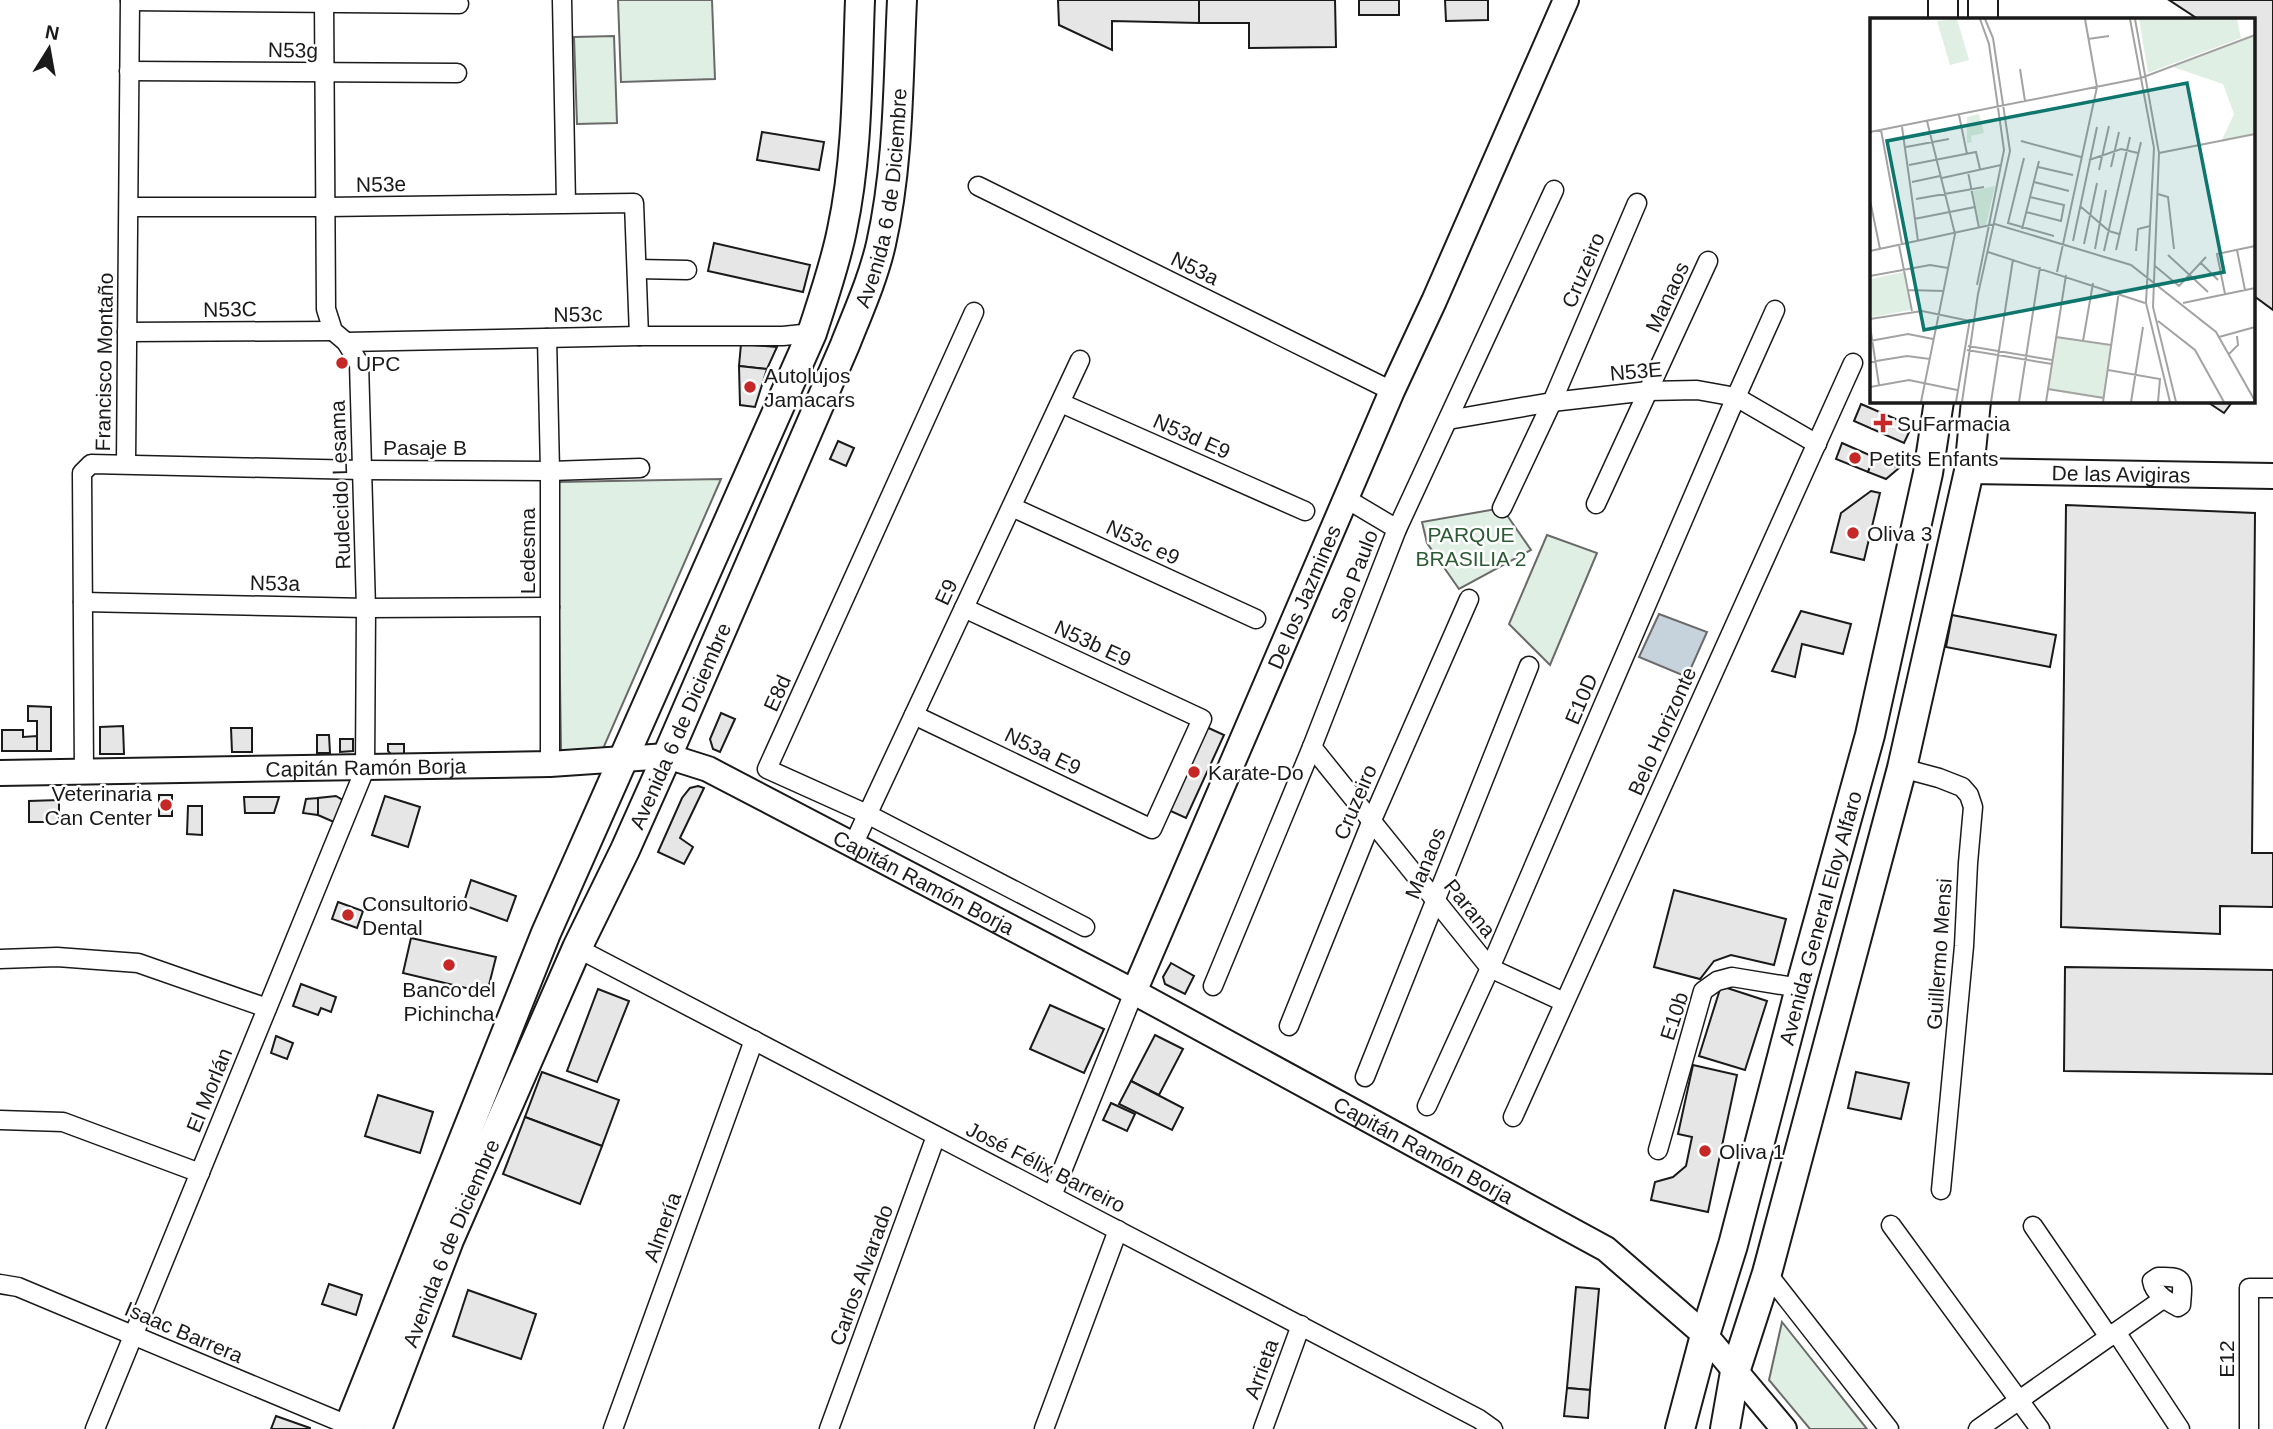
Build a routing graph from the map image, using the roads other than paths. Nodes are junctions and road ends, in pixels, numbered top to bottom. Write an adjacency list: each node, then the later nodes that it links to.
1 (562, 0): 17 (street)
2 (860, 0): 27 (main road, Avenida 6 de Diciembre)
3 (902, 0): 63 (main road, Avenida 6 de Diciembre)
4 (1566, 0): 33 (street, De los Jazmines)
5 (1943, 0): 10 (main road)
6 (1983, 0): 11 (main road)
7 (130, 1): 8 (street); 12 (street, Francisco Montaño)
8 (324, 1): 9 (street); 13 (street, Rudecido Lesama)
9 (458, 4)
10 (1943, 18)
11 (1983, 18)
12 (129, 71): 13 (street, N53g); 19 (street, Francisco Montaño)
13 (324, 73): 14 (street, N53g); 20 (street, Rudecido Lesama)
14 (457, 73)
15 (978, 186): 33 (street, N53a)
16 (1554, 190): 40 (street, Sao Paulo)
17 (566, 203): 20 (street, N53e); 22 (street, N53e)
18 (1637, 203): 36 (street, Cruzeiro)
19 (129, 207): 20 (street, N53e); 26 (street, Francisco Montaño)
20 (326, 207): 28 (street, Rudecido Lesama)
21 (1708, 261): 34 (street, Manaos)
22 (637, 269): 23 (street); 29 (street)
23 (687, 270)
24 (1775, 310): 35 (street, E10D)
25 (974, 312): 70 (street, E8d)
26 (127, 332): 28 (street, N53C); 42 (street, Francisco Montaño)
27 (812, 333): 29 (street, N53c); 64 (main road, Avenida 6 de Diciembre)
28 (340, 336): 30 (street, N53c); 44 (street, Rudecido Lesama)
29 (639, 336): 30 (street, N53c)
30 (547, 338): 45 (street, Ledesma)
31 (1080, 360): 39 (street, E9)
32 (1853, 363): 41 (street, Belo Horizonte)
33 (1392, 391): 48 (street, De los Jazmines)
34 (1648, 391): 35 (street, N53E); 36 (street, N53E); 49 (street, Manaos)
35 (1736, 397): 41 (street, N53E); 78 (street, E10D)
36 (1552, 402): 40 (street, N53E); 51 (street, Cruzeiro)
37 (1939, 402): 80 (main road, Avenida General Eloy Alfaro)
38 (1976, 402): 46 (main road, Avenida General Eloy Alfaro)
39 (1060, 403): 50 (street, E9); 52 (street, N53d E9)
40 (1448, 419): 53 (street, Sao Paulo)
41 (1816, 444): 82 (street, Belo Horizonte)
42 (126, 463): 44 (street, Pasaje B); 55 (street, Francisco Montaño)
43 (640, 468): 45 (street, Pasaje B)
44 (362, 470): 45 (street, Pasaje B); 57 (street, Rudecido Lesama)
45 (550, 471): 56 (street, Ledesma)
46 (1969, 471): 47 (street, De las Avigiras); 66 (main road, Avenida General Eloy Alfaro)
47 (2273, 476)
48 (1345, 498): 53 (street); 81 (street, De los Jazmines)
49 (1596, 505)
50 (1012, 507): 58 (street, E9); 59 (street, N53c e9)
51 (1502, 508)
52 (1305, 511)
53 (1397, 529): 62 (street, Sao Paulo)
54 (1469, 599): 71 (street, Cruzeiro)
55 (83, 602): 57 (street, N53a); 68 (street, Francisco Montaño)
56 (550, 607): 57 (street, N53a); 65 (street, Ledesma)
57 (366, 608): 67 (street, Rudecido Lesama)
58 (964, 608): 61 (street, E9); 72 (street, N53b E9)
59 (1256, 619)
60 (1529, 666): 74 (street, Manaos)
61 (914, 715): 70 (street, E9); 72 (street, N53a E9)
62 (1311, 747): 71 (street, Parana); 79 (street, Sao Paulo)
63 (667, 756): 64 (street, Capitán Ramón Borja); 73 (street, Capitán Ramón Borja); 76 (main road, Avenida 6 de Diciembre)
64 (623, 760): 65 (street, Capitán Ramón Borja); 109 (main road, Avenida 6 de Diciembre)
65 (550, 764): 67 (street, Capitán Ramón Borja)
66 (1902, 768): 93 (street, Guillermo Mensi); 98 (main road, Avenida General Eloy Alfaro)
67 (365, 769): 68 (street, Capitán Ramón Borja); 83 (street, El Morlán)
68 (84, 772): 69 (street, Capitán Ramón Borja)
69 (0, 773)
70 (867, 814): 73 (street, E9); 75 (street, E8d)
71 (1372, 820): 74 (street, Parana); 84 (street, Cruzeiro)
72 (1152, 829)
73 (854, 844): 81 (street, Capitán Ramón Borja)
74 (1434, 902): 78 (street, Parana); 86 (street, Manaos)
75 (1085, 927)
76 (577, 948): 85 (street, José Félix Barreiro); 109 (main road, Avenida 6 de Diciembre)
77 (0, 960): 83 (street)
78 (1490, 968): 82 (street, Parana); 87 (street, E10D)
79 (1213, 986)
80 (1800, 988): 91 (street, E10b); 104 (main road, Avenida General Eloy Alfaro)
81 (1134, 992): 94 (street, De los Jazmines); 104 (street, Capitán Ramón Borja)
82 (1564, 1002): 88 (street, Belo Horizonte)
83 (267, 1008): 92 (street, El Morlán)
84 (1289, 1026)
85 (754, 1040): 90 (street, José Félix Barreiro); 111 (street, Almería)
86 (1365, 1077)
87 (1427, 1106)
88 (1513, 1117)
89 (0, 1120): 92 (street)
90 (936, 1136): 94 (street, José Félix Barreiro); 112 (street, Carlos Alvarado)
91 (1657, 1150)
92 (200, 1173): 105 (street, El Morlán)
93 (1941, 1190)
94 (1052, 1196): 97 (street, José Félix Barreiro)
95 (1891, 1224): 107 (street)
96 (2033, 1226): 103 (street)
97 (1118, 1230): 102 (street, José Félix Barreiro); 113 (street)
98 (1767, 1273): 106 (main road, Avenida General Eloy Alfaro); 118 (street)
99 (0, 1284): 105 (street, Isaac Barrera)
100 (2273, 1288): 122 (street, E12)
101 (2164, 1299): 103 (street)
102 (1301, 1325): 108 (street, José Félix Barreiro); 114 (street, Arrieta)
103 (2113, 1334): 107 (street); 121 (street)
104 (1705, 1335): 106 (street, Capitán Ramón Borja); 115 (main road, Avenida General Eloy Alfaro)
105 (134, 1336): 109 (street, Isaac Barrera); 110 (street, El Morlán)
106 (1735, 1372): 116 (main road, Avenida General Eloy Alfaro); 117 (street, Capitán Ramón Borja)
107 (2020, 1400): 119 (street); 120 (street)
108 (1483, 1426)
109 (358, 1428)
110 (94, 1429)
111 (613, 1429)
112 (829, 1429)
113 (1044, 1429)
114 (1263, 1429)
115 (1680, 1429)
116 (1725, 1429)
117 (1784, 1429)
118 (1889, 1429)
119 (1978, 1429)
120 (2040, 1429)
121 (2180, 1429)
122 (2249, 1429)

